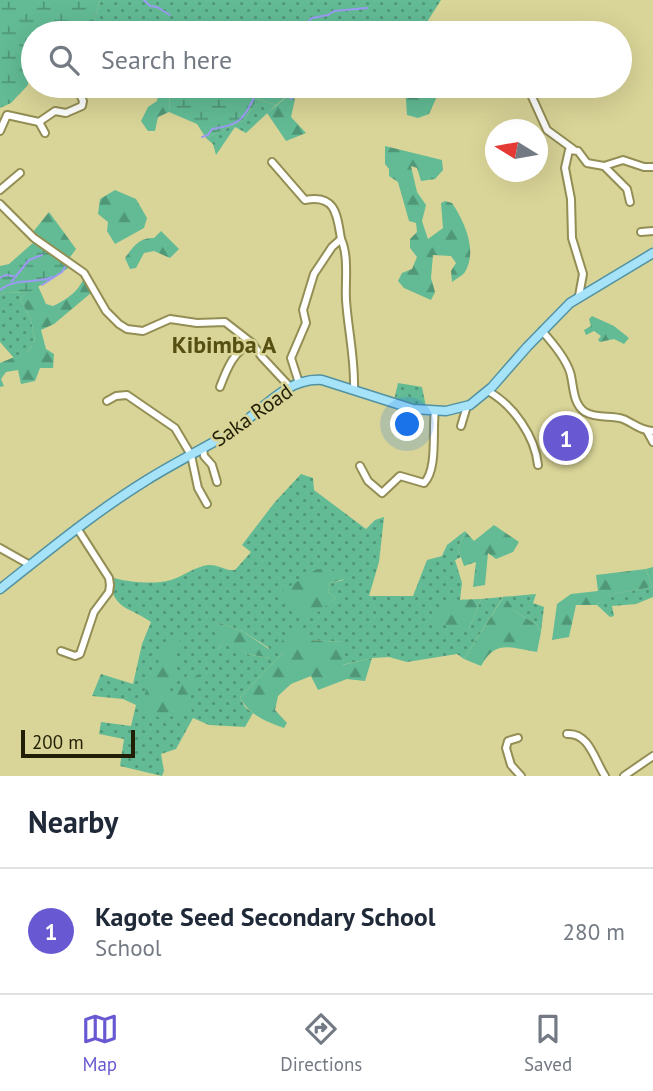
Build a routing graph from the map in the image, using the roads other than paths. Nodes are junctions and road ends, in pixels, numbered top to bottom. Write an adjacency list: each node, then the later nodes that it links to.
1 (82, 98): 3 (street)
2 (533, 98): 6 (street)
3 (39, 122): 4 (street); 5 (street)
4 (0, 131)
5 (46, 133)
6 (573, 149): 8 (street); 18 (street)
7 (272, 162): 16 (street)
8 (604, 166): 9 (street); 12 (street)
9 (653, 167)
10 (20, 173): 11 (street)
11 (0, 190)
12 (630, 202)
13 (0, 204): 20 (street)
14 (653, 231): 15 (street)
15 (640, 232)
16 (341, 239): 21 (street); 23 (street)
17 (653, 253): 18 (main road, Saka Road)
18 (579, 296): 19 (main road, Saka Road)
19 (542, 331): 24 (main road, Saka Road); 29 (street)
20 (253, 344): 21 (street); 22 (street)
21 (294, 385): 23 (main road, Saka Road); 31 (main road, Saka Road)
22 (220, 387)
23 (354, 389): 27 (main road, Saka Road)
24 (488, 391): 26 (main road, Saka Road); 34 (street)
25 (107, 401): 32 (street)
26 (467, 406): 27 (main road, Saka Road); 28 (street)
27 (435, 410): 33 (street)
28 (461, 426)
29 (650, 431): 30 (street)
30 (653, 442)
31 (203, 448): 32 (main road, Saka Road); 35 (street)
32 (191, 455): 36 (street); 37 (main road, Saka Road)
33 (360, 466)
34 (538, 466)
35 (217, 482)
36 (207, 504)
37 (77, 528): 39 (main road, Saka Road); 41 (street)
38 (0, 548): 39 (street)
39 (30, 565): 40 (main road, Saka Road)
40 (0, 589)
41 (61, 651)
42 (567, 734): 46 (street)
43 (518, 738): 45 (street)
44 (653, 756): 47 (street)
45 (521, 776)
46 (606, 776)
47 (624, 776)

